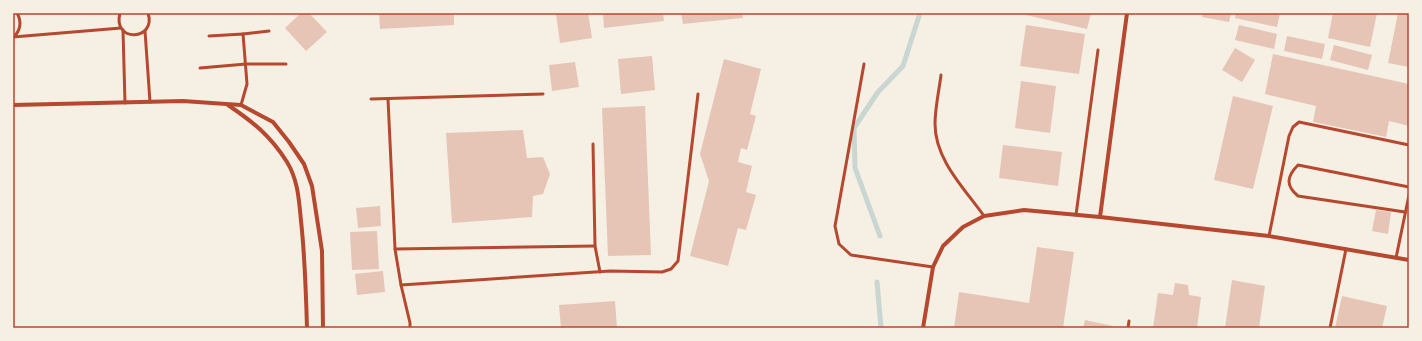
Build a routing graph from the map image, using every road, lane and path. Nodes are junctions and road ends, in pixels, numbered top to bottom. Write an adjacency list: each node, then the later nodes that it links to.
1 (16, 13): 10 (lane)
2 (120, 13): 5 (lane)
3 (148, 13): 6 (lane)
4 (1127, 13): 33 (street)
5 (122, 29): 6 (lane); 10 (lane); 22 (lane)
6 (145, 31): 21 (lane)
7 (269, 31): 8 (lane)
8 (243, 34): 9 (lane); 12 (lane)
9 (209, 36)
10 (13, 38)
11 (1098, 50): 31 (lane)
12 (246, 64): 13 (lane); 15 (lane); 25 (lane)
13 (286, 64)
14 (864, 64): 40 (lane)
15 (200, 68)
16 (941, 75): 32 (lane)
17 (543, 94): 20 (lane)
18 (698, 94): 41 (lane)
19 (371, 100): 20 (lane)
20 (388, 100): 36 (lane)
21 (150, 102): 22 (street); 23 (street)
22 (125, 103): 24 (street)
23 (226, 104): 25 (street); 44 (street)
24 (13, 105)
25 (241, 105): 45 (street)
26 (593, 144): 35 (lane)
27 (1409, 145): 34 (lane)
28 (1409, 187): 30 (lane)
29 (1409, 195): 30 (lane)
30 (1405, 212): 38 (lane)
31 (1076, 215): 32 (street); 33 (street)
32 (984, 216): 40 (street)
33 (1100, 217): 34 (street)
34 (1269, 236): 37 (street)
35 (595, 246): 36 (lane); 41 (lane)
36 (395, 249): 42 (lane)
37 (1346, 249): 38 (street); 49 (lane)
38 (1396, 258): 39 (street)
39 (1409, 260)
40 (933, 267): 47 (street)
41 (600, 272): 42 (lane)
42 (401, 285): 46 (lane)
43 (1129, 320): 48 (lane)
44 (307, 328)
45 (323, 328)
46 (410, 328)
47 (924, 328)
48 (1128, 328)
49 (1330, 328)

